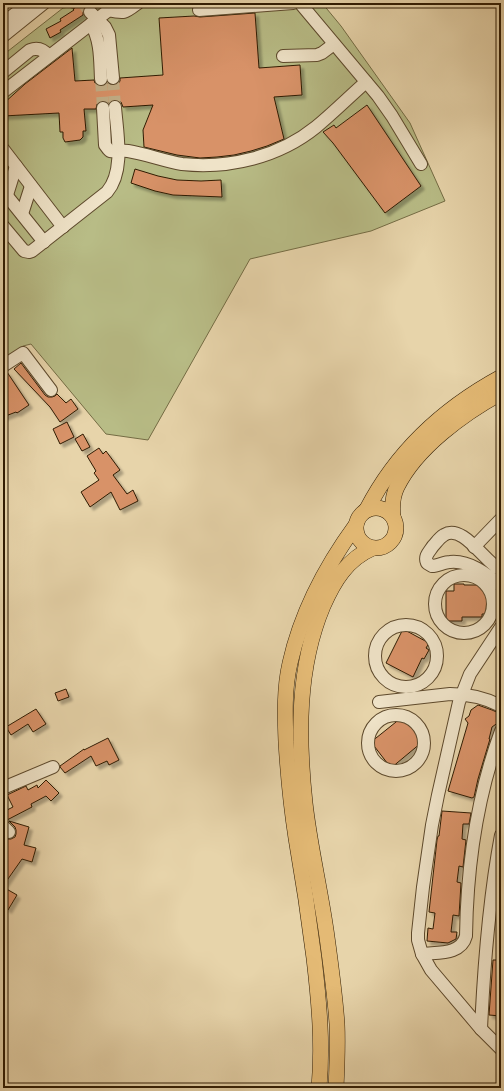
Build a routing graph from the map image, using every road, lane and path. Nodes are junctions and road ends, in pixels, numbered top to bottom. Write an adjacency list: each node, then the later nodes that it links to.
1 (29, 3): 9 (street)
2 (44, 3): 10 (street)
3 (138, 3): 6 (street)
4 (293, 3): 7 (street)
5 (300, 3): 11 (street)
6 (113, 7): 8 (street)
7 (199, 10)
8 (93, 18): 12 (street); 16 (street)
9 (3, 23)
10 (3, 35)
11 (334, 44): 13 (street); 17 (street)
12 (49, 56): 14 (street); 15 (street)
13 (283, 56)
14 (6, 70): 15 (street)
15 (19, 79): 18 (street)
16 (107, 79)
17 (366, 82): 22 (street); 23 (street)
18 (3, 92)
19 (115, 107): 22 (street)
20 (103, 108): 22 (street)
21 (3, 149): 24 (street)
22 (119, 151): 29 (street)
23 (421, 164)
24 (16, 166): 25 (street); 26 (street)
25 (31, 186): 27 (street); 29 (street)
26 (5, 193): 27 (street)
27 (22, 214): 30 (street)
28 (3, 226): 30 (street)
29 (63, 227): 30 (street)
30 (44, 242)
31 (3, 366): 33 (street)
32 (501, 377): 35 (main road)
33 (51, 390)
34 (501, 393): 36 (main road)
35 (367, 509): 36 (main road); 38 (main road)
36 (393, 517): 40 (main road)
37 (501, 519): 39 (street)
38 (356, 525): 40 (main road); 58 (main road)
39 (474, 547): 41 (street); 42 (street)
40 (373, 548): 59 (main road)
41 (501, 570)
42 (501, 586)
43 (443, 624): 43 (street); 45 (street)
44 (501, 627): 47 (street)
45 (431, 638): 46 (street); 46 (street)
46 (393, 683): 48 (street)
47 (461, 694): 48 (street); 49 (street); 55 (street)
48 (382, 702): 50 (street)
49 (501, 706)
50 (385, 717): 50 (street)
51 (501, 731): 55 (street)
52 (53, 768): 53 (street)
53 (3, 788)
54 (501, 834): 56 (street)
55 (422, 954): 56 (street)
56 (480, 1029): 57 (street)
57 (501, 1049)
58 (319, 1088)
59 (336, 1088)

